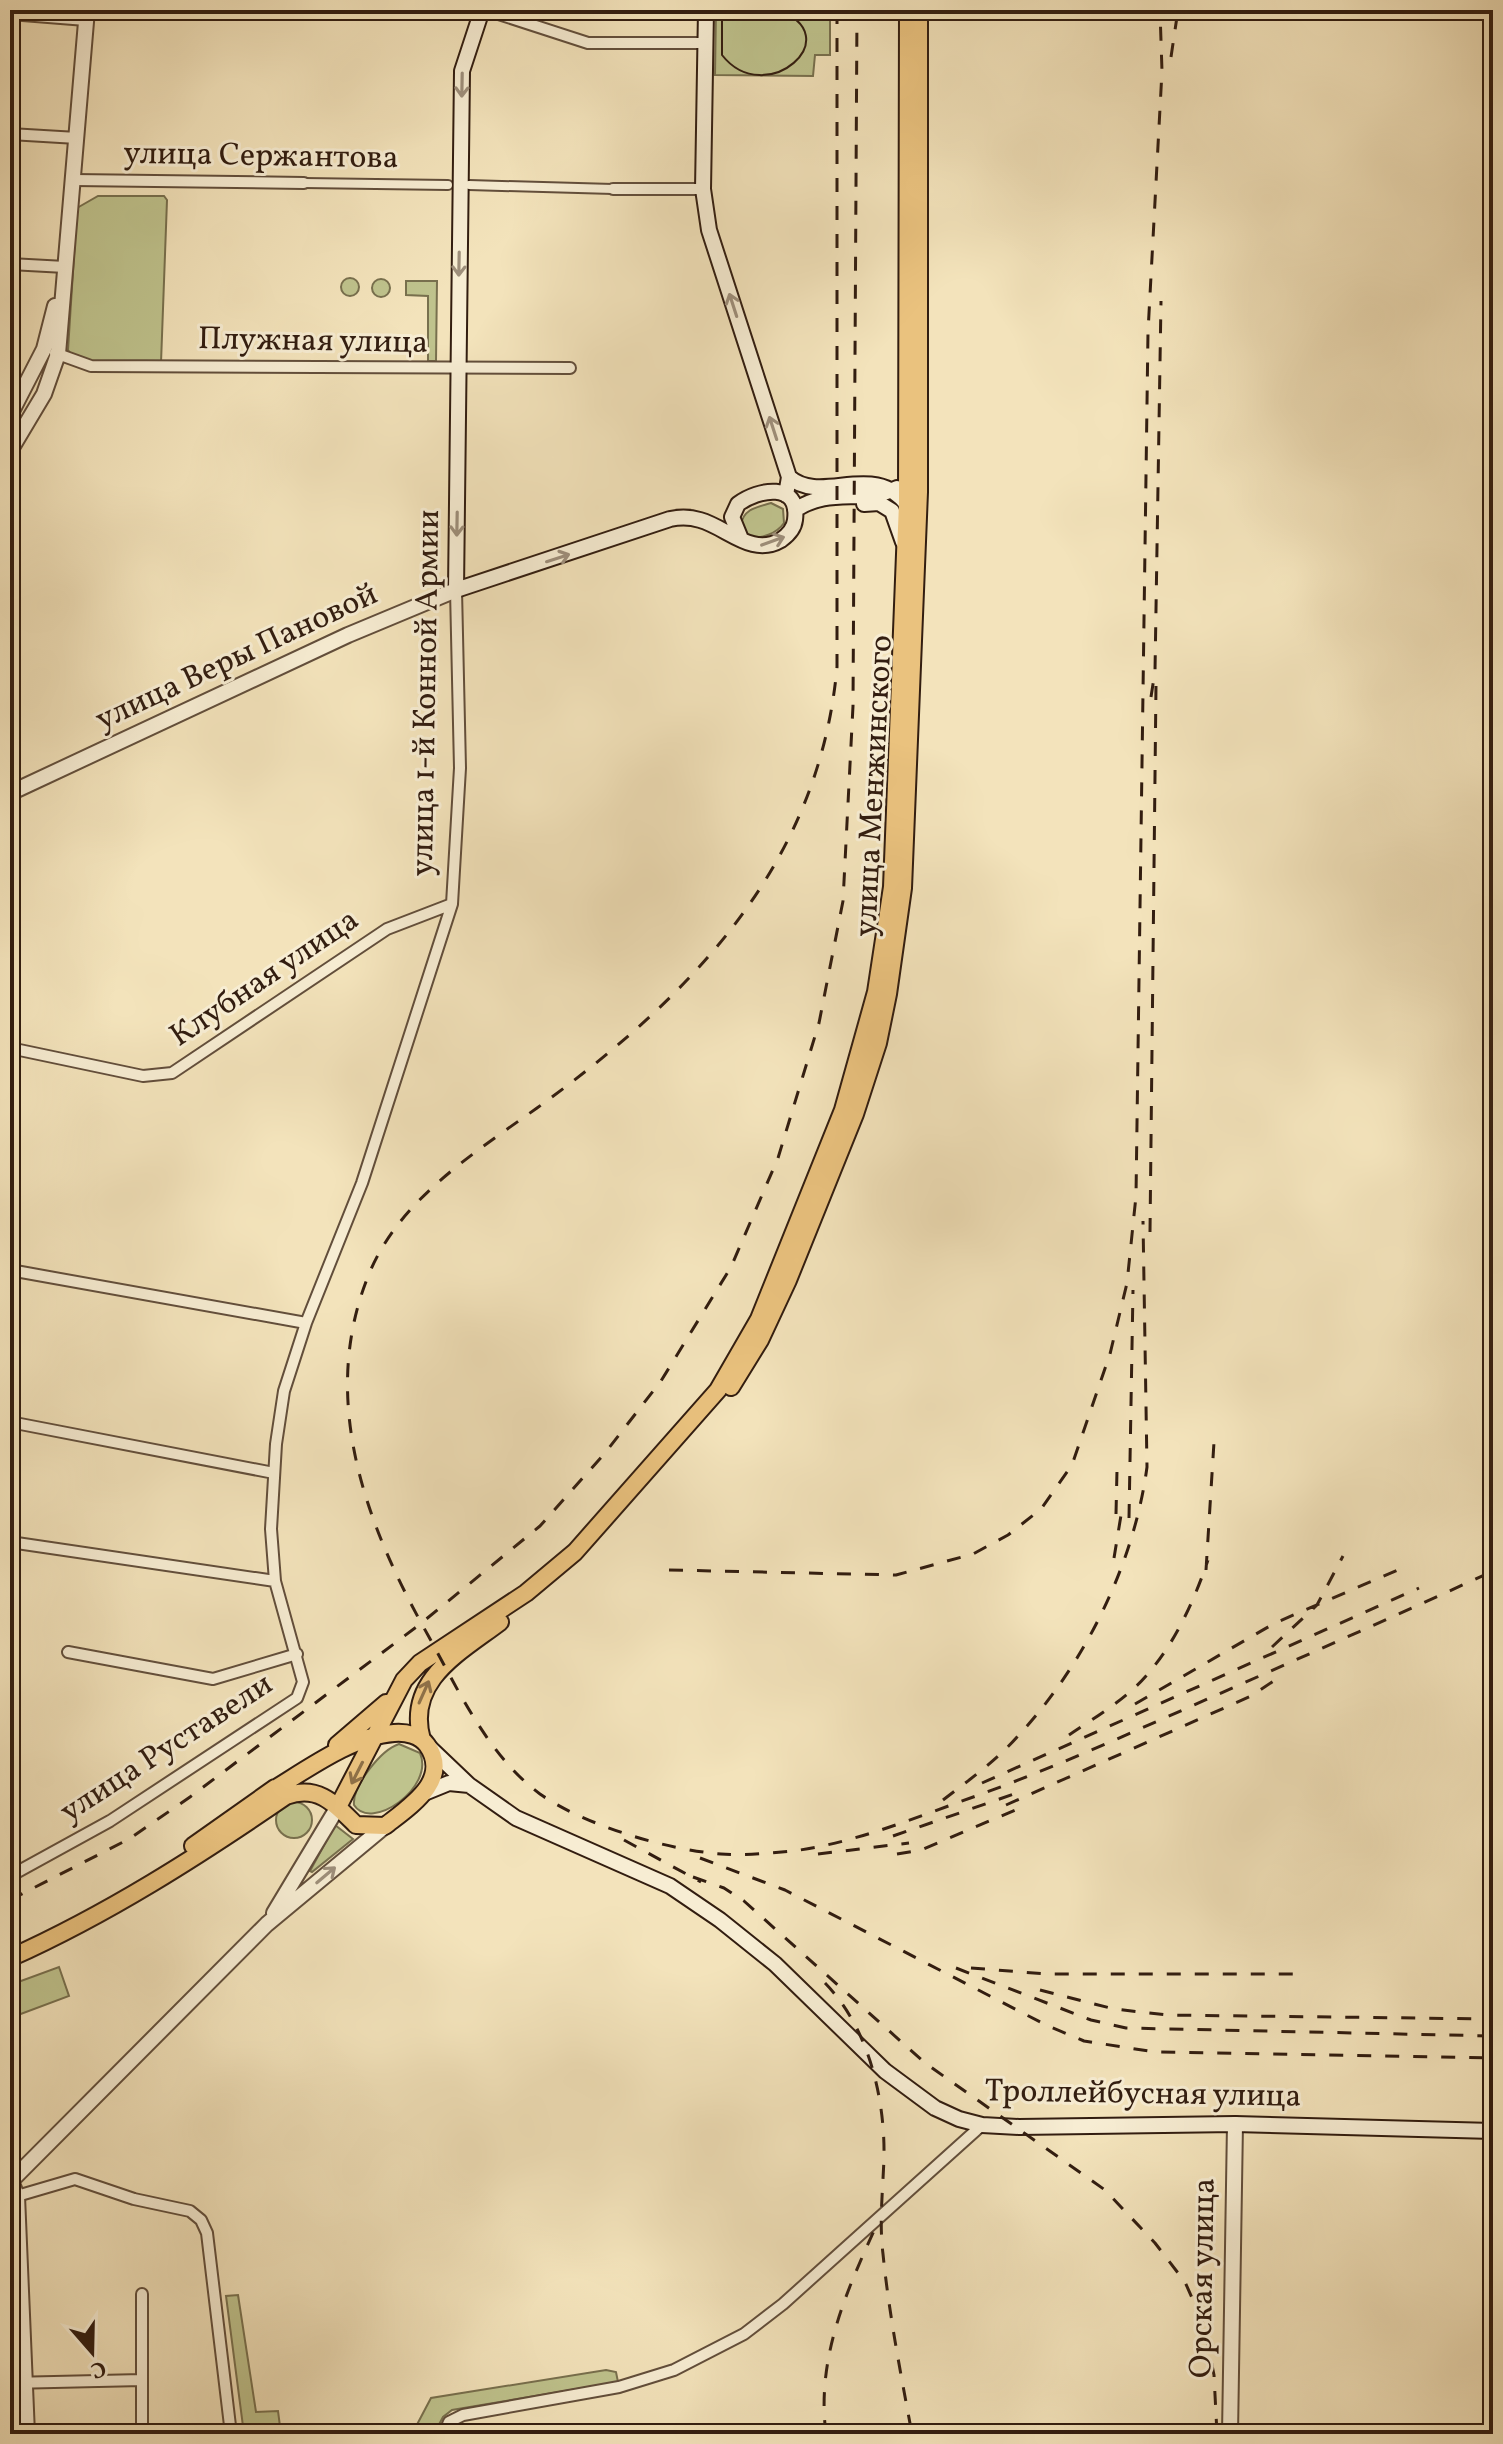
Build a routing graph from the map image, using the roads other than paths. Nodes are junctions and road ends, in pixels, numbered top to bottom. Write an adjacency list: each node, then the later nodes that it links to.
1 (484, 10): 7 (street); 20 (main road, улица 1-й Конной Армии, one-way to 20)
2 (706, 10): 7 (main road)
3 (908, 10): 24 (main road, улица Менжинского)
4 (919, 10): 24 (main road, улица Менжинского)
5 (10, 14): 6 (street)
6 (87, 15): 9 (main road)
7 (706, 43): 15 (main road)
8 (10, 134): 9 (street)
9 (77, 138): 10 (main road)
10 (74, 180): 11 (street, улица Сержантова); 17 (main road)
11 (304, 183): 12 (street, улица Сержантова)
12 (448, 185)
13 (469, 185): 14 (street)
14 (613, 189): 15 (street)
15 (703, 189): 25 (main road, one-way to 15)
16 (10, 264): 17 (street)
17 (65, 267): 18 (main road)
18 (51, 352): 20 (street, Плужная улица); 21 (main road); 22 (main road)
19 (570, 368): 20 (street, Плужная улица)
20 (458, 370): 33 (main road, улица 1-й Конной Армии, one-way to 33)
21 (10, 415)
22 (15, 433): 23 (main road)
23 (10, 451)
24 (913, 461): 27 (main road, улица Менжинского); 27 (main road); 30 (main road, улица Менжинского)
25 (789, 477): 26 (main road); 28 (main road)
26 (805, 486): 27 (main road); 28 (main road)
27 (889, 488): 29 (main road); 30 (main road); 30 (main road, улица Менжинского)
28 (786, 495): 29 (main road); 31 (main road)
29 (795, 514): 31 (main road, улица Веры Пановой, one-way to 29); 32 (main road)
30 (911, 530): 32 (main road, улица Менжинского); 43 (main road, улица Менжинского)
31 (741, 539): 33 (main road, улица Веры Пановой, one-way to 31)
32 (905, 550): 43 (main road, улица Менжинского)
33 (456, 590): 34 (main road, улица Веры Пановой); 35 (street, улица 1-й Конной Армии)
34 (10, 793)
35 (452, 904): 36 (street, Клубная улица); 38 (street, улица 1-й Конной Армии)
36 (10, 1048)
37 (10, 1270): 38 (street)
38 (306, 1323): 40 (street, улица 1-й Конной Армии)
39 (10, 1422): 40 (street)
40 (274, 1473): 42 (street, улица 1-й Конной Армии)
41 (10, 1542): 42 (street)
42 (275, 1581): 45 (street, улица 1-й Конной Армии)
43 (452, 1649): 47 (main road); 49 (main road, one-way to 43)
44 (68, 1652): 45 (street)
45 (297, 1654): 46 (street, улица 1-й Конной Армии)
46 (303, 1682): 55 (street, улица Руставели)
47 (391, 1699): 48 (main road); 51 (main road)
48 (374, 1739): 49 (main road); 51 (main road); 53 (main road, one-way to 53)
49 (424, 1742): 50 (main road, Троллейбусная улица); 52 (main road)
50 (469, 1785): 52 (main road); 60 (main road, Троллейбусная улица)
51 (268, 1793): 57 (main road)
52 (422, 1794): 54 (main road)
53 (339, 1805): 54 (main road); 56 (main road); 58 (main road)
54 (385, 1826): 56 (main road, one-way to 54)
55 (10, 1876)
56 (267, 1924): 62 (main road)
57 (10, 1948)
58 (10, 1958)
59 (1235, 2124): 60 (main road, Троллейбусная улица); 61 (main road, Троллейбусная улица); 71 (main road, Орская улица)
60 (982, 2125): 70 (street)
61 (1493, 2131)
62 (10, 2181): 63 (main road)
63 (17, 2196): 66 (main road); 69 (street)
64 (142, 2294): 65 (street)
65 (142, 2380): 66 (street); 68 (street)
66 (18, 2383): 67 (main road)
67 (27, 2434)
68 (142, 2434)
69 (231, 2434)
70 (444, 2434)
71 (1230, 2434)

